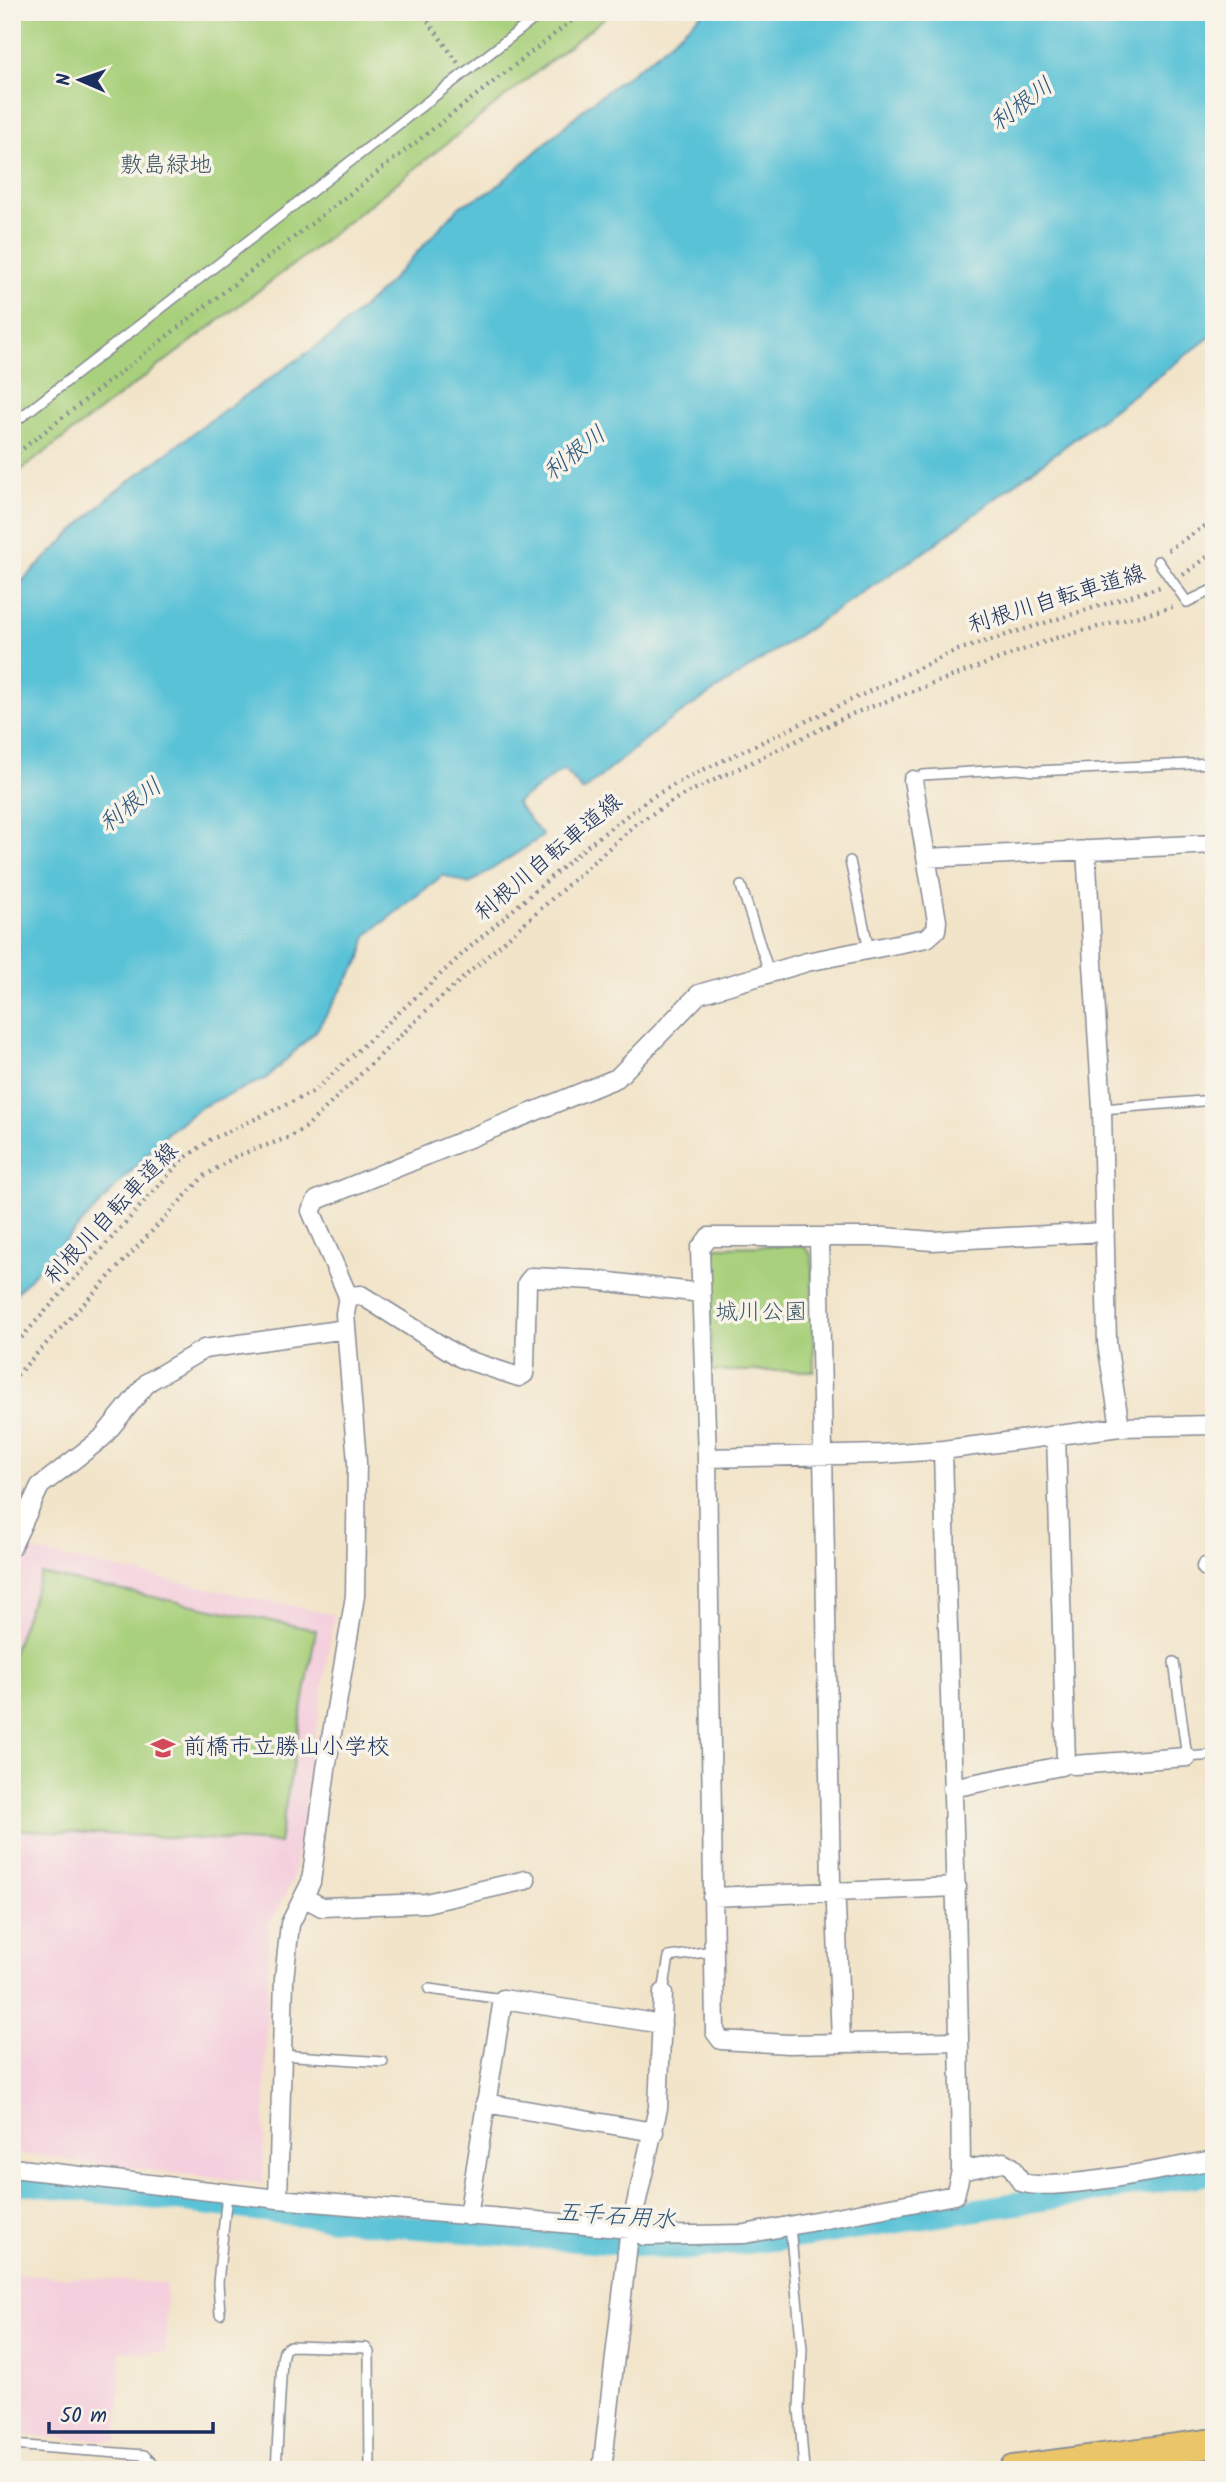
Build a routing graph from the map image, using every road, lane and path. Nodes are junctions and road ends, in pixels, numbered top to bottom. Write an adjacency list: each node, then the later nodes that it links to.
1 (543, 12): 4 (lane)
2 (583, 12): 6 (path)
3 (428, 21): 4 (path)
4 (466, 73): 5 (lane)
5 (12, 424)
6 (12, 457)
7 (1214, 520): 9 (path)
8 (1214, 552): 10 (path, 利根川自転車道線)
9 (1158, 561): 10 (lane)
10 (1173, 581): 12 (lane); 29 (path, 利根川自転車道線)
11 (1214, 589): 12 (lane)
12 (1187, 602): 30 (path)
13 (1214, 763): 14 (lane)
14 (913, 780): 17 (street)
15 (1214, 844): 16 (street)
16 (1086, 850): 17 (street); 23 (street)
17 (926, 858): 20 (street)
18 (850, 861): 20 (lane)
19 (741, 886): 21 (lane)
20 (869, 950): 21 (street)
21 (769, 972): 27 (street)
22 (1214, 1100): 23 (lane)
23 (1102, 1109): 24 (street)
24 (1105, 1232): 25 (street); 32 (street)
25 (819, 1237): 26 (street); 35 (street)
26 (701, 1293): 27 (street); 36 (street)
27 (348, 1296): 28 (street)
28 (346, 1329): 37 (street); 47 (street)
29 (12, 1349)
30 (12, 1380)
31 (1214, 1425): 32 (street)
32 (1120, 1427): 33 (street)
33 (1056, 1434): 34 (street); 41 (street)
34 (943, 1450): 35 (street); 42 (street)
35 (823, 1456): 36 (street); 45 (street)
36 (707, 1458): 46 (street)
37 (12, 1546)
38 (1174, 1662): 40 (lane)
39 (1214, 1755): 40 (lane)
40 (1187, 1757): 41 (street)
41 (1066, 1762): 42 (street)
42 (952, 1788): 44 (street)
43 (526, 1880): 47 (street)
44 (957, 1887): 45 (street); 53 (street)
45 (832, 1893): 46 (street); 54 (street)
46 (712, 1897): 48 (street)
47 (305, 1898): 55 (street)
48 (713, 1951): 50 (lane); 54 (street)
49 (429, 1989): 51 (lane)
50 (663, 1993): 52 (street)
51 (502, 1999): 52 (street); 57 (street)
52 (662, 2024): 58 (street)
53 (959, 2041): 54 (street); 61 (street)
54 (841, 2042)
55 (282, 2055): 56 (lane); 63 (street)
56 (383, 2062)
57 (485, 2103): 58 (street); 64 (street)
58 (654, 2132): 66 (street)
59 (1214, 2160): 61 (street)
60 (12, 2168): 62 (street)
61 (961, 2171): 65 (street)
62 (227, 2193): 63 (street); 67 (lane)
63 (278, 2199): 64 (street)
64 (468, 2216): 66 (street)
65 (790, 2227): 66 (street); 74 (lane)
66 (630, 2229): 73 (street)
67 (220, 2314)
68 (1214, 2443): 75 (main road)
69 (12, 2445): 70 (lane)
70 (159, 2470)
71 (276, 2470): 72 (lane)
72 (370, 2470)
73 (601, 2470)
74 (804, 2470)
75 (1013, 2470)

